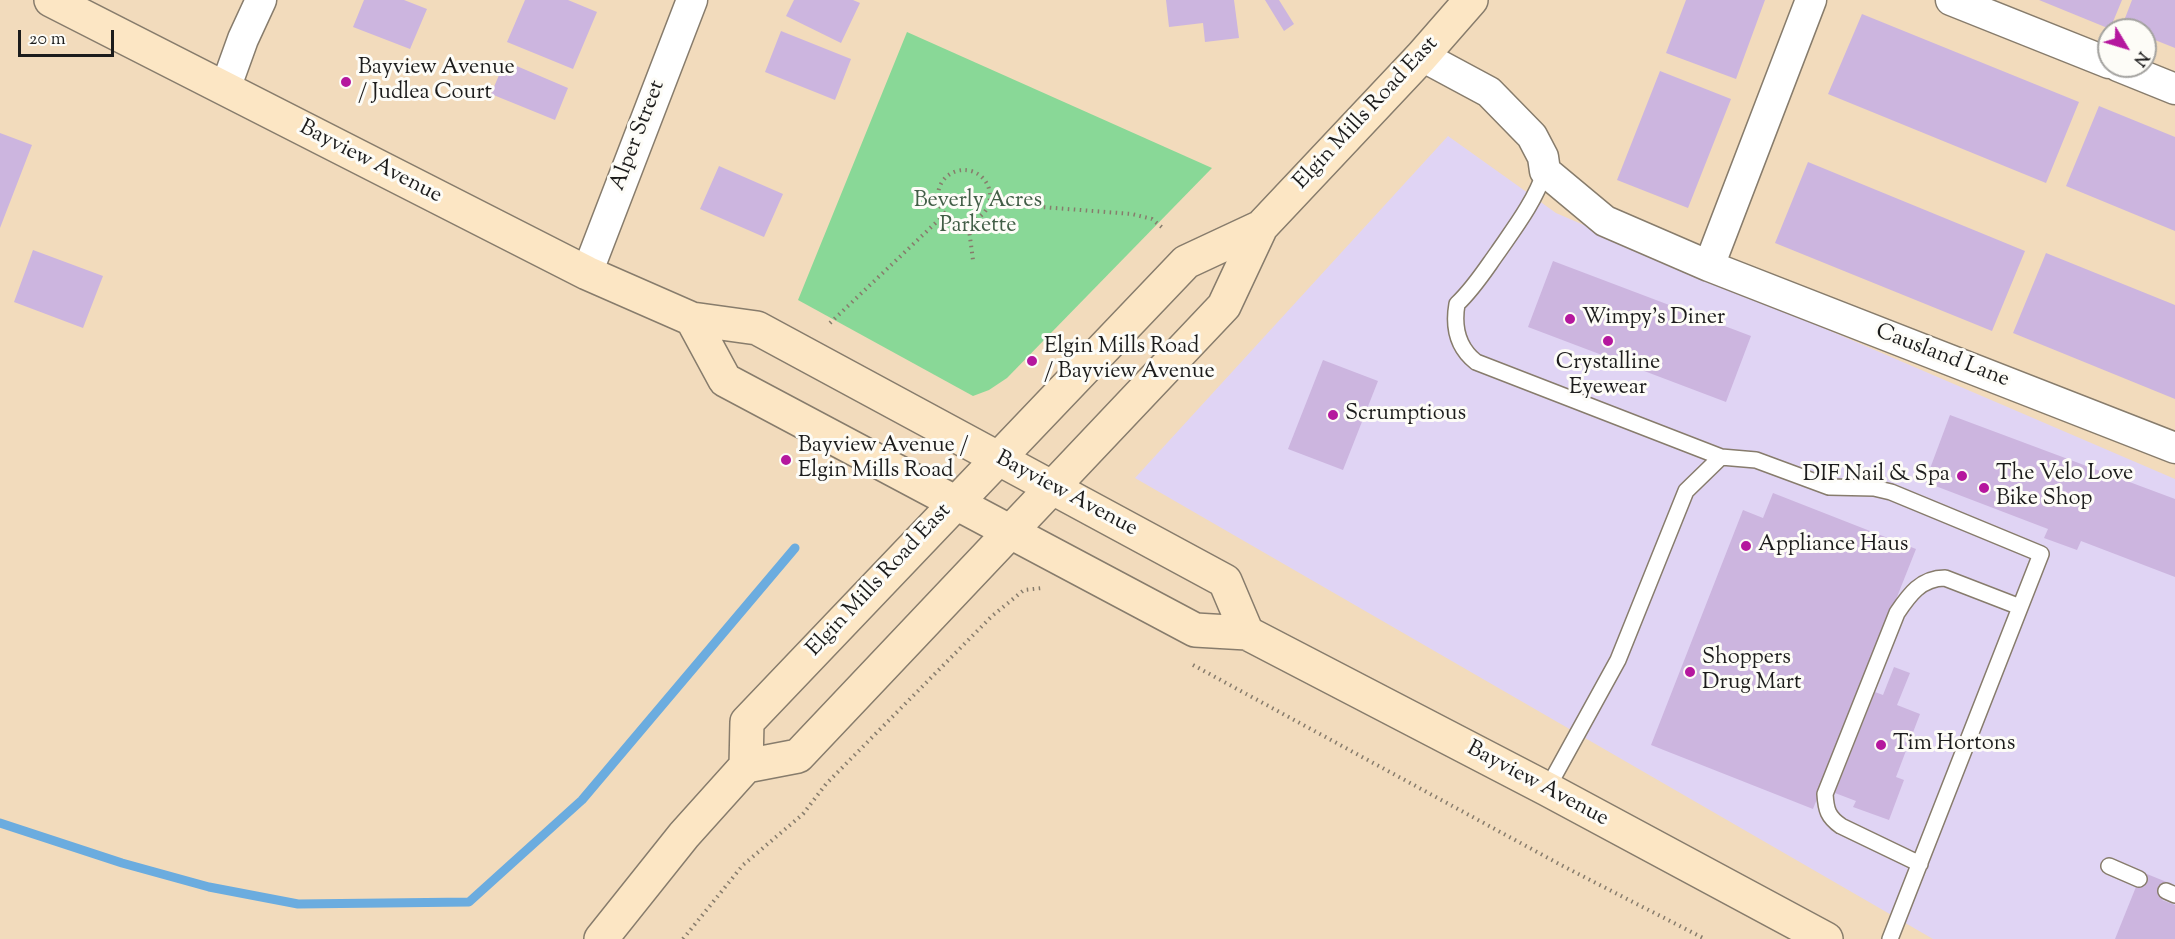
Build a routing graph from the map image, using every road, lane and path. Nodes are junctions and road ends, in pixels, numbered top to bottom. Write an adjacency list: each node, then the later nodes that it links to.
1 (51, 0): 10 (main road, Bayview Avenue)
2 (261, 0): 10 (street)
3 (692, 0): 20 (street, Alper Street)
4 (1471, 0): 7 (main road, Elgin Mills Road East)
5 (1811, 0): 19 (street)
6 (1951, 0): 8 (street)
7 (1422, 56): 12 (street); 16 (main road, Elgin Mills Road East)
8 (2097, 58)
9 (2148, 78): 11 (street)
10 (225, 89): 20 (main road, Bayview Avenue)
11 (2175, 89)
12 (1545, 171): 19 (street, Causland Lane); 24 (lane)
13 (990, 203): 14 (path); 15 (path); 17 (path)
14 (945, 214): 15 (path); 22 (path)
15 (968, 222): 18 (path)
16 (1261, 227): 25 (main road, Elgin Mills Road East); 26 (main road, Elgin Mills Road East)
17 (1164, 229)
18 (973, 260)
19 (1710, 266): 23 (street, Causland Lane)
20 (587, 273): 21 (main road, Bayview Avenue)
21 (692, 319): 25 (main road, Bayview Avenue); 27 (main road, Bayview Avenue)
22 (830, 323)
23 (2175, 448)
24 (1721, 457): 30 (lane); 34 (lane)
25 (998, 458): 26 (main road, Bayview Avenue); 27 (main road, Elgin Mills Road East)
26 (1052, 487): 28 (main road, Elgin Mills Road East); 31 (main road, Bayview Avenue)
27 (955, 502): 28 (main road, Bayview Avenue); 33 (main road, Elgin Mills Road East)
28 (1010, 531): 31 (main road, Bayview Avenue); 33 (main road, Elgin Mills Road East)
29 (1047, 590): 39 (path)
30 (2020, 607): 35 (lane); 35 (lane)
31 (1247, 633): 34 (main road, Bayview Avenue)
32 (1186, 661): 40 (path)
33 (746, 766): 38 (main road)
34 (1547, 789): 41 (main road, Bayview Avenue)
35 (1920, 864): 42 (lane)
36 (2109, 866): 37 (lane)
37 (2139, 879)
38 (602, 939)
39 (683, 939)
40 (1705, 939)
41 (1826, 939)
42 (1890, 939)

